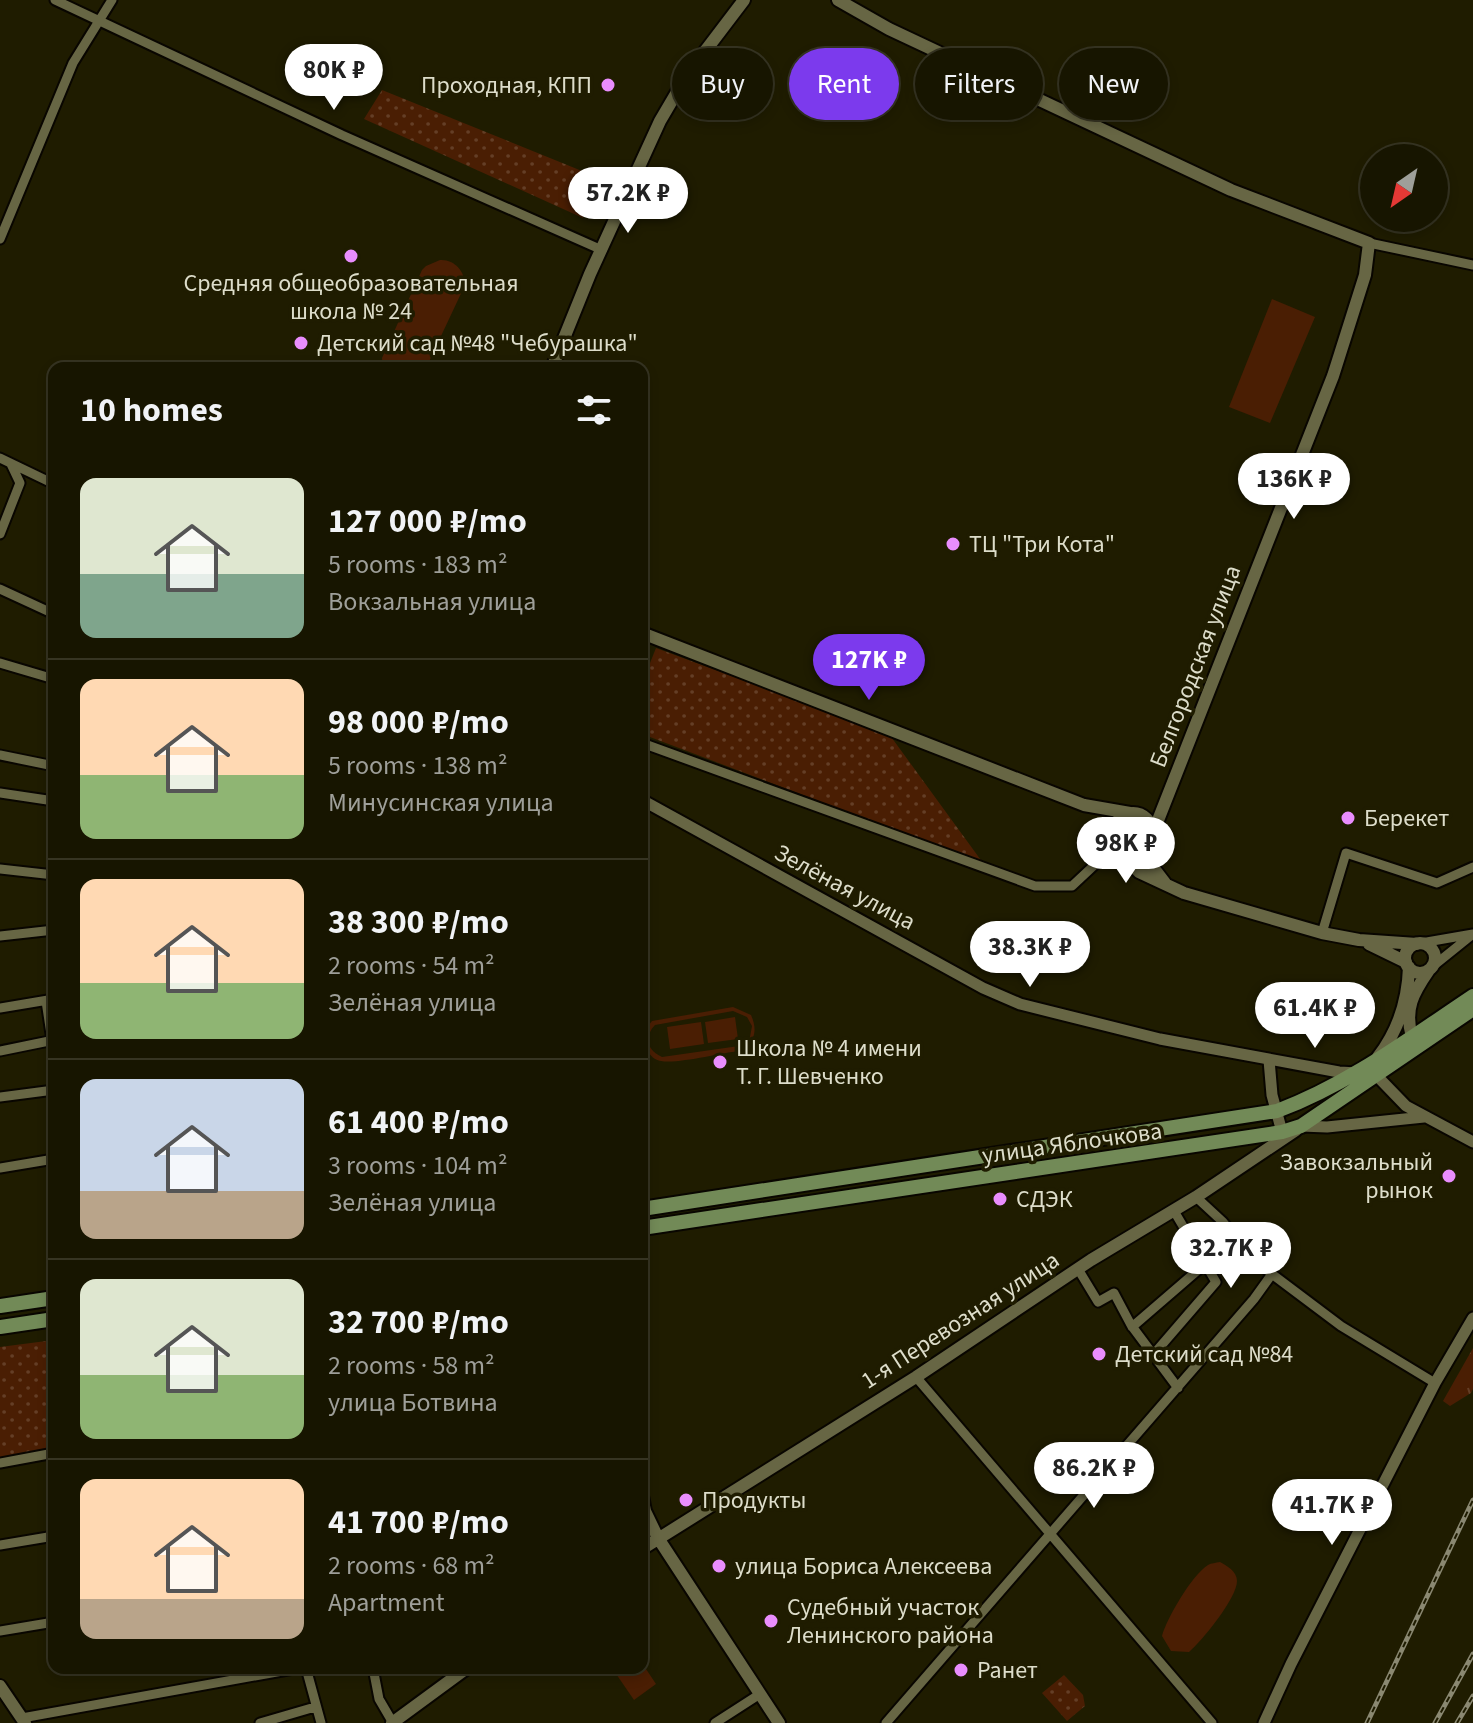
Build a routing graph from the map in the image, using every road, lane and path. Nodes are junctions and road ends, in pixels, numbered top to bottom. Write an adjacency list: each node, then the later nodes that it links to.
1 (55, 0): 5 (street)
2 (112, 0): 5 (street)
3 (744, 0): 8 (main road)
4 (838, 0): 7 (main road)
5 (100, 21): 6 (street); 8 (street)
6 (0, 239)
7 (1369, 243): 9 (street); 23 (main road, Белгородская улица)
8 (602, 250): 10 (main road)
9 (1473, 265)
10 (555, 362)
11 (0, 458): 12 (street)
12 (11, 464): 13 (street); 14 (street)
13 (48, 481)
14 (0, 534)
15 (0, 589): 16 (street)
16 (48, 611)
17 (648, 635): 27 (main road)
18 (0, 663): 19 (street)
19 (48, 677)
20 (648, 745): 30 (street)
21 (0, 755): 22 (street)
22 (48, 765)
23 (1171, 788): 28 (main road, Белгородская улица); 29 (main road, Белгородская улица)
24 (0, 793): 25 (street)
25 (48, 800)
26 (648, 803): 52 (street, Зелёная улица)
27 (1084, 805): 28 (main road); 30 (main road)
28 (1133, 813): 29 (main road); 30 (main road)
29 (1152, 836): 30 (main road); 34 (main road)
30 (1117, 842): 34 (main road)
31 (1473, 867): 36 (street)
32 (0, 869): 33 (street)
33 (48, 874)
34 (1170, 888): 36 (main road)
35 (48, 931): 38 (street)
36 (1322, 933): 39 (main road)
37 (1473, 934): 40 (street); 42 (street)
38 (0, 936)
39 (1359, 940): 40 (main road); 41 (main road)
40 (1419, 943): 41 (main road); 42 (main road)
41 (1408, 965): 42 (main road); 53 (main road)
42 (1431, 968): 47 (main road)
43 (1473, 996): 48 (main road, улица Яблочкова)
44 (48, 1000): 45 (street)
45 (0, 1008)
46 (1473, 1009): 53 (main road, улица Яблочкова)
47 (1407, 1016): 48 (main road); 49 (main road)
48 (1425, 1028): 49 (main road, улица Яблочкова)
49 (1412, 1037): 53 (main road, улица Яблочкова)
50 (48, 1041): 51 (street)
51 (0, 1051)
52 (1269, 1060): 54 (street, Зелёная улица); 57 (street)
53 (1374, 1070): 54 (main road, улица Яблочкова); 58 (street); 59 (main road, улица Яблочкова)
54 (1358, 1073): 57 (main road, улица Яблочкова)
55 (48, 1091): 56 (street)
56 (0, 1097)
57 (1277, 1111): 60 (street); 65 (main road, улица Яблочкова)
58 (1424, 1117): 59 (street); 61 (street)
59 (1301, 1126): 60 (main road, улица Яблочкова); 64 (main road, 1-я Перевозная улица)
60 (1282, 1132): 67 (main road, улица Яблочкова)
61 (1473, 1142)
62 (48, 1160): 63 (street)
63 (0, 1168)
64 (1196, 1197): 66 (main road, 1-я Перевозная улица); 70 (street)
65 (648, 1208)
66 (1174, 1211): 68 (street); 69 (main road, 1-я Перевозная улица)
67 (648, 1227)
68 (1205, 1264): 76 (street); 77 (street)
69 (1078, 1269): 76 (street); 78 (main road, 1-я Перевозная улица)
70 (1272, 1274): 79 (street); 80 (street)
71 (48, 1299): 72 (main road)
72 (0, 1306)
73 (1473, 1318): 79 (street)
74 (48, 1320): 75 (main road)
75 (0, 1327)
76 (1132, 1327): 77 (street)
77 (1153, 1355): 80 (street)
78 (916, 1377): 84 (street); 86 (main road, 1-я Перевозная улица)
79 (1435, 1383): 106 (street)
80 (1178, 1388): 84 (street)
81 (48, 1454): 82 (street)
82 (0, 1463)
83 (648, 1517): 86 (main road)
84 (1050, 1535): 104 (street); 105 (street)
85 (48, 1537): 87 (street)
86 (658, 1538): 88 (main road, 1-я Перевозная улица); 96 (main road)
87 (0, 1545)
88 (648, 1545)
89 (48, 1623): 90 (street)
90 (0, 1631)
91 (268, 1674): 98 (street)
92 (307, 1674): 97 (street)
93 (374, 1674): 101 (street)
94 (459, 1674): 101 (main road)
95 (0, 1686): 98 (main road)
96 (760, 1694): 102 (street); 103 (main road)
97 (315, 1707): 99 (street); 100 (street)
98 (24, 1721)
99 (260, 1723)
100 (321, 1723)
101 (392, 1723)
102 (715, 1723)
103 (779, 1723)
104 (886, 1723)
105 (1212, 1723)
106 (1264, 1723)

